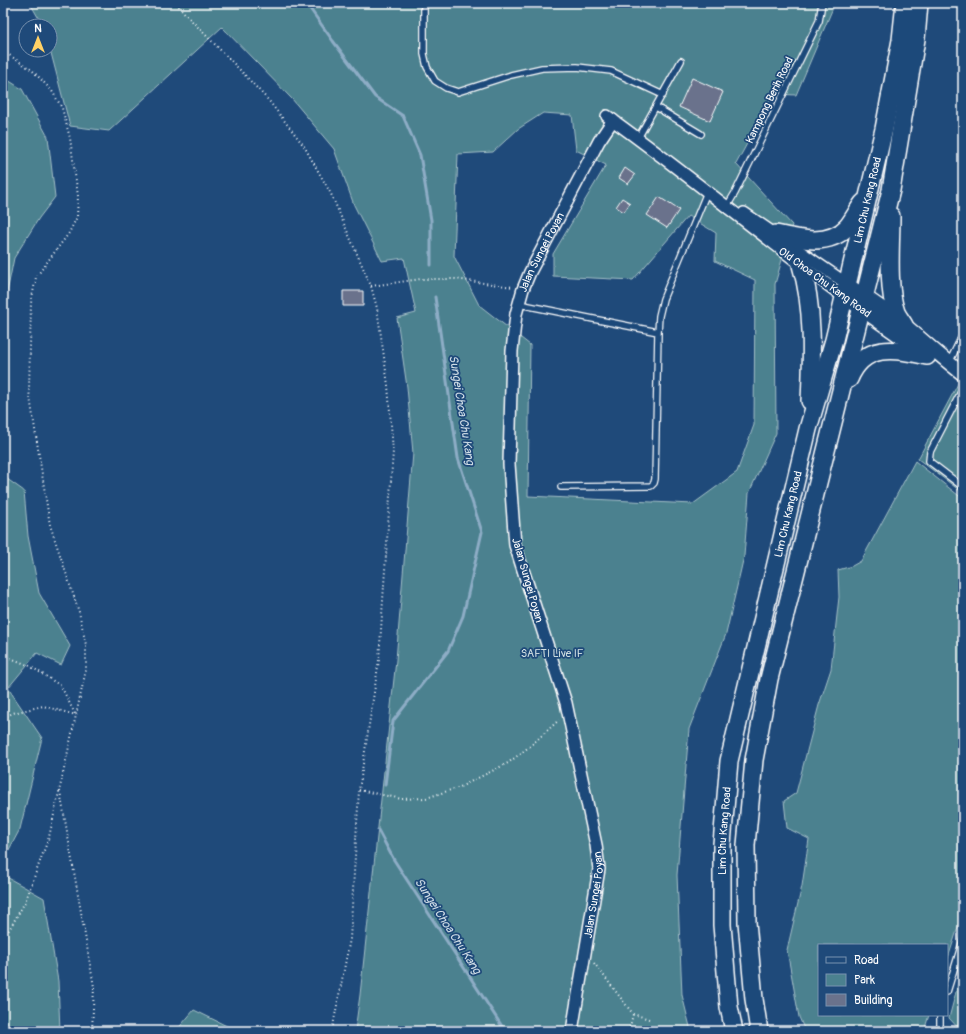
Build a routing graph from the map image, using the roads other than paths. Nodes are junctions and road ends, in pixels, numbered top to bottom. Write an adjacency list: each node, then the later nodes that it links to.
1 (424, 3): 6 (lane)
2 (822, 3): 14 (lane, Kampong Berih Road)
3 (905, 3): 13 (main road, Lim Chu Kang Road)
4 (919, 3): 11 (main road, Lim Chu Kang Road)
5 (681, 61): 6 (lane)
6 (663, 95): 7 (lane)
7 (656, 107): 9 (lane); 10 (lane)
8 (610, 118): 10 (street, Old Choa Chu Kang Road); 19 (street, Jalan Sungei Poyan)
9 (701, 134)
10 (638, 138): 12 (street, Old Choa Chu Kang Road)
11 (891, 190): 18 (main road, Lim Chu Kang Road); 20 (main road)
12 (707, 192): 14 (street, Old Choa Chu Kang Road); 16 (street, Old Choa Chu Kang Road); 21 (lane)
13 (868, 194): 15 (main road); 17 (main road, Lim Chu Kang Road)
14 (729, 203): 15 (street, Old Choa Chu Kang Road)
15 (776, 234): 17 (street, Old Choa Chu Kang Road)
16 (801, 265): 17 (street, Old Choa Chu Kang Road); 28 (main road)
17 (846, 290): 18 (street, Old Choa Chu Kang Road); 28 (main road, Lim Chu Kang Road)
18 (863, 303): 20 (street, Old Choa Chu Kang Road); 23 (street, Old Choa Chu Kang Road); 27 (main road, Lim Chu Kang Road)
19 (519, 304): 21 (lane); 34 (street, Jalan Sungei Poyan)
20 (904, 325): 24 (street, Old Choa Chu Kang Road)
21 (658, 332): 29 (lane)
22 (963, 334): 24 (lane)
23 (927, 356): 24 (street, Old Choa Chu Kang Road); 27 (main road)
24 (949, 364): 25 (street, Old Choa Chu Kang Road)
25 (963, 374)
26 (963, 388): 30 (lane)
27 (837, 408): 36 (main road, Lim Chu Kang Road)
28 (808, 429): 35 (main road, Lim Chu Kang Road)
29 (561, 487)
30 (963, 487)
31 (963, 940): 32 (lane)
32 (948, 989)
33 (940, 1016): 37 (lane)
34 (572, 1031)
35 (734, 1031)
36 (759, 1031)
37 (942, 1031)

